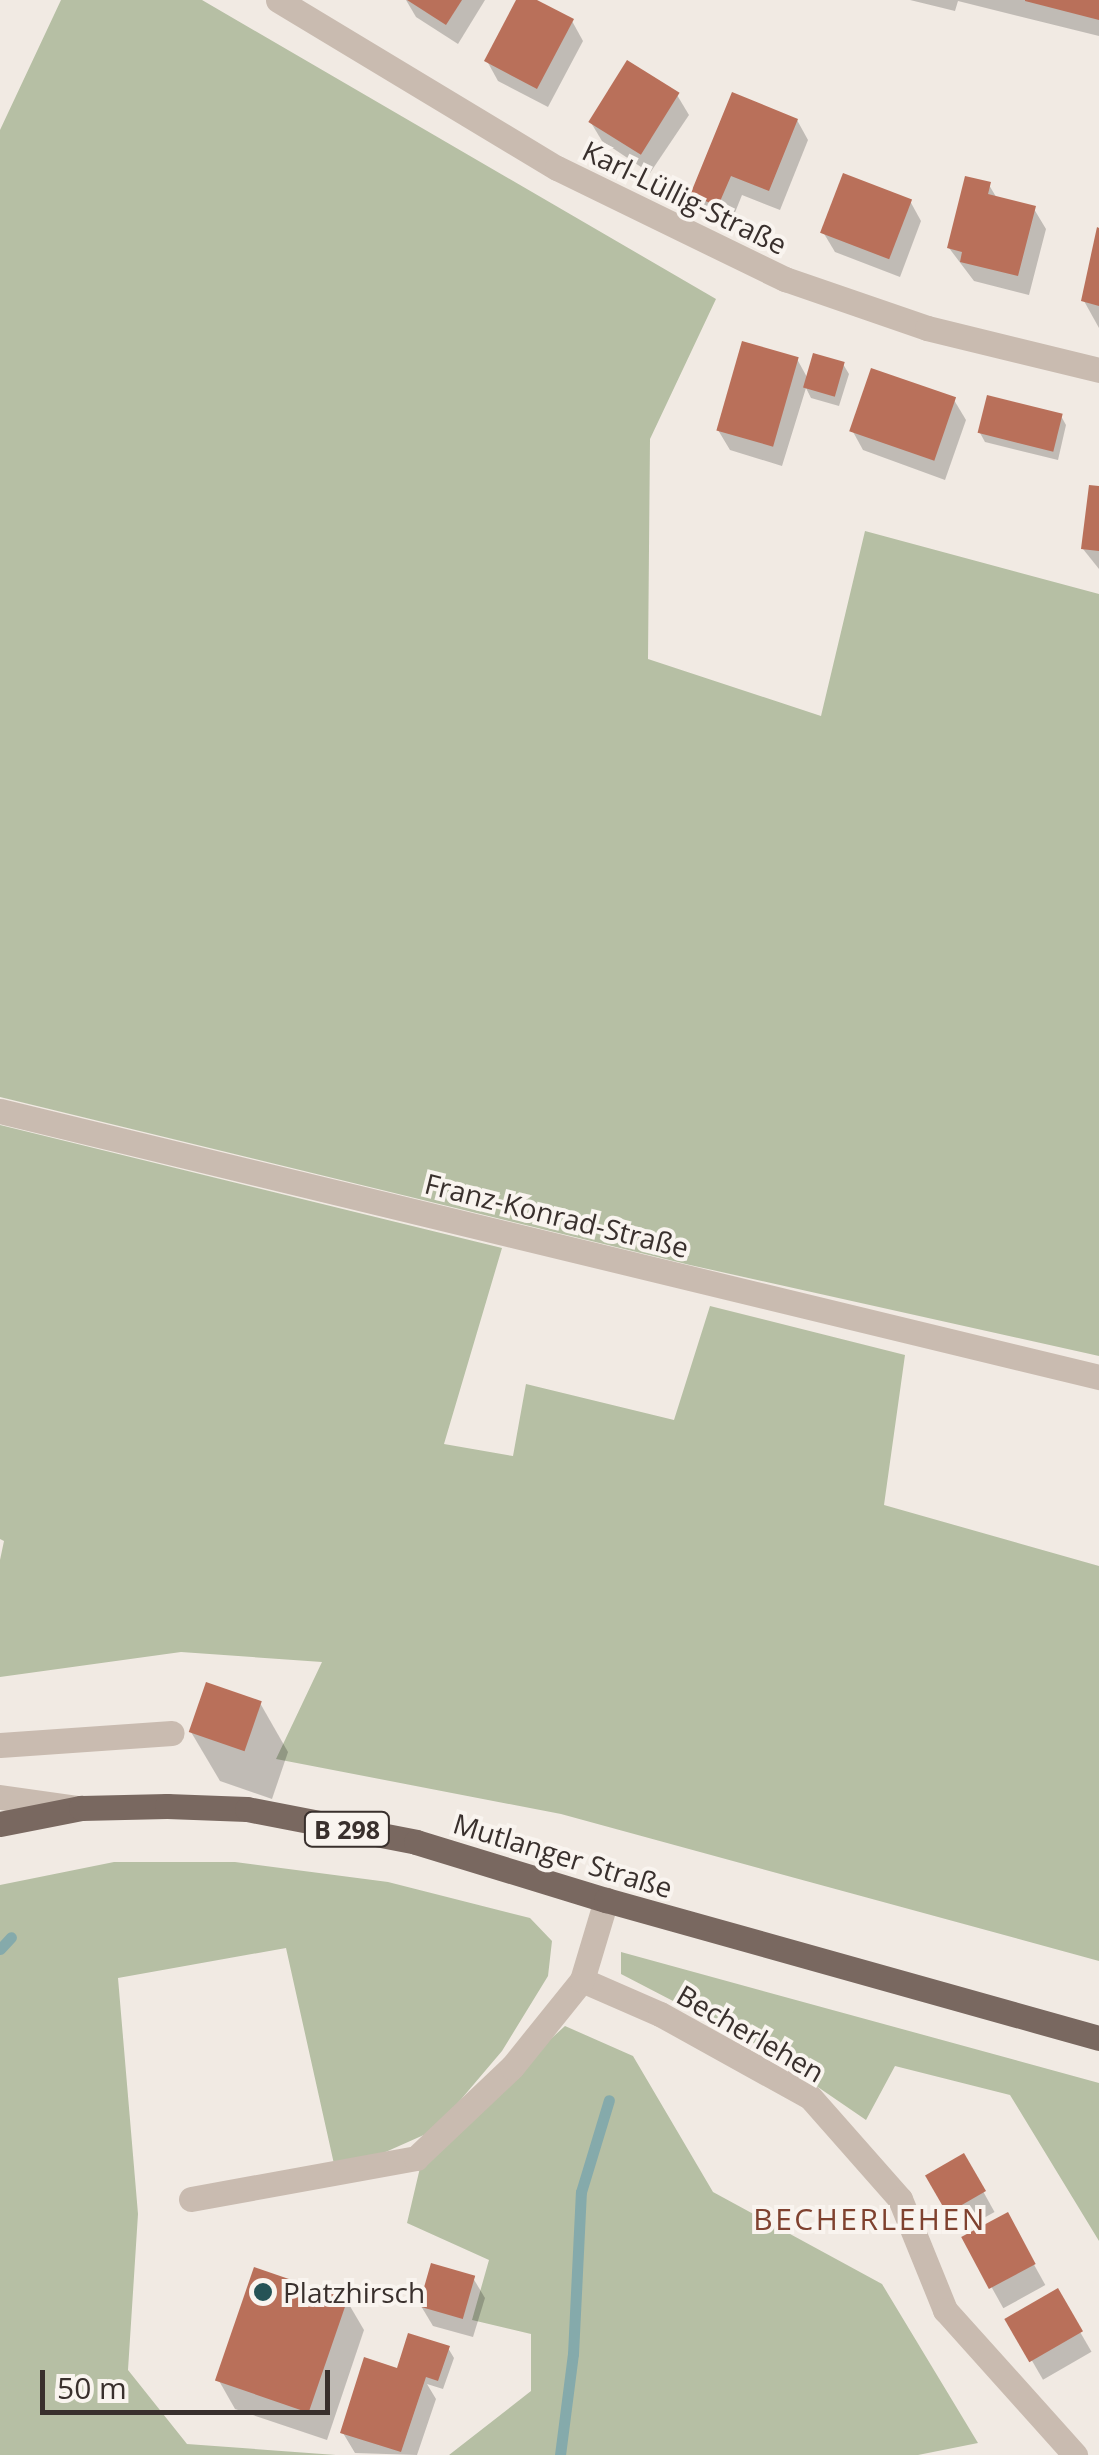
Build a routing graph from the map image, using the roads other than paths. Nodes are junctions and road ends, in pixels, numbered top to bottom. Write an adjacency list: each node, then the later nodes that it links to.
1 (278, 0): 2 (street, Karl-Lüllig-Straße)
2 (1099, 370)
3 (0, 1111): 4 (street, Franz-Konrad-Straße)
4 (1099, 1377)
5 (172, 1733): 6 (street)
6 (0, 1745)
7 (0, 1797): 8 (street)
8 (81, 1808): 9 (main road, Mutlanger Straße / B 298); 10 (main road, Mutlanger Straße / B 298)
9 (0, 1824)
10 (606, 1900): 11 (street); 12 (main road, Mutlanger Straße / B 298)
11 (582, 1980): 13 (street); 14 (street, Becherlehen)
12 (1099, 2038)
13 (191, 2199)
14 (1075, 2455)

